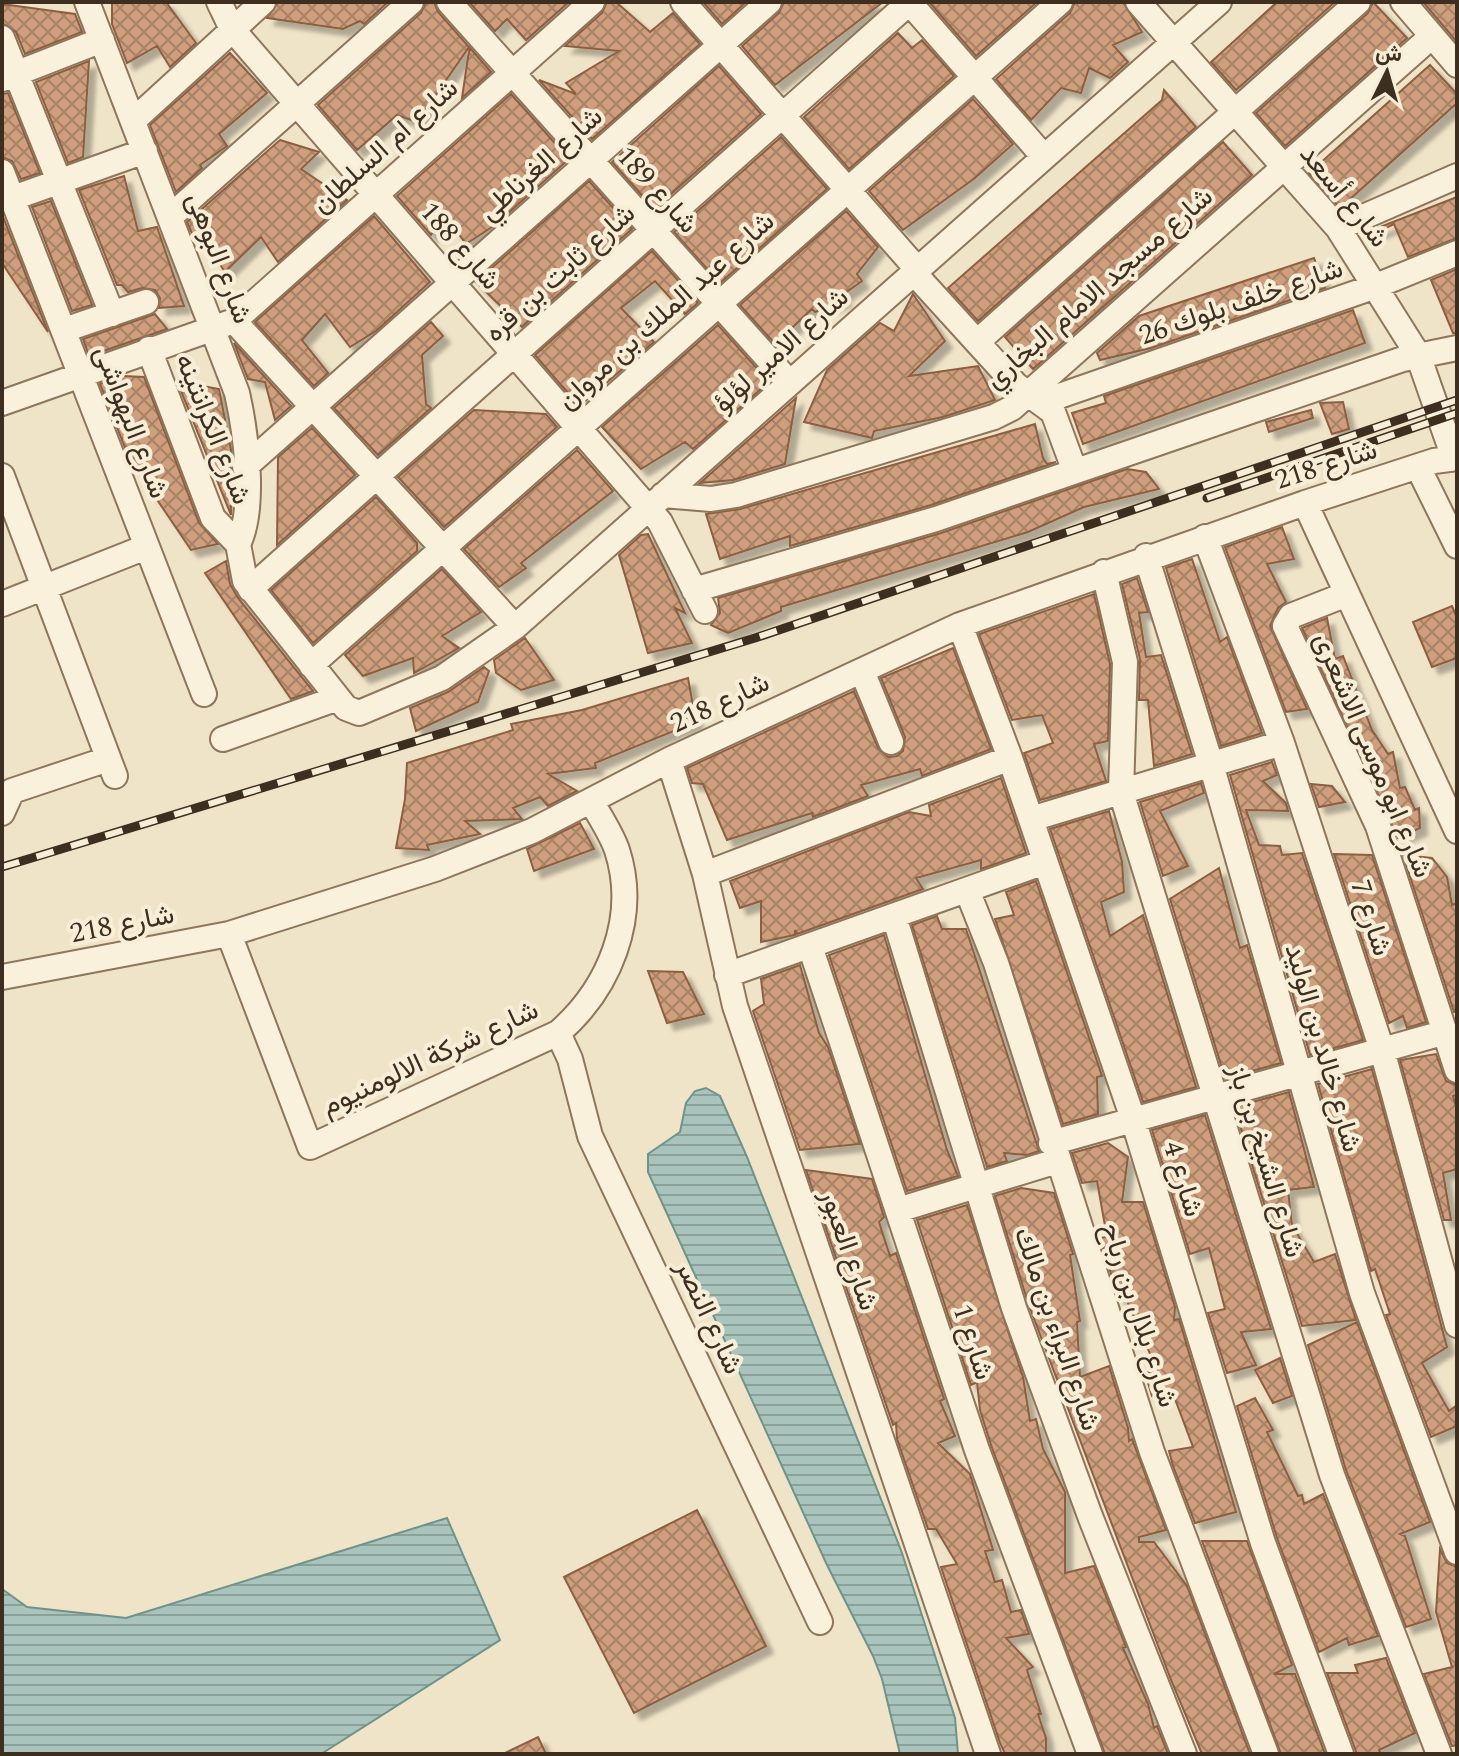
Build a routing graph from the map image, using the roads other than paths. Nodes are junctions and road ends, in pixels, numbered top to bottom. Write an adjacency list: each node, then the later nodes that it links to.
1 (87, 2): 17 (street, شارع البوهى)
2 (219, 2): 14 (street, شارع 188)
3 (411, 2): 24 (street)
4 (449, 2): 21 (street, شارع 189)
5 (592, 2): 21 (street, شارع ام السلطان)
6 (683, 2): 19 (street)
7 (769, 2): 19 (street, شارع الغرناطي)
8 (909, 2): 23 (street); 26 (street, شارع ثابت بن قره)
9 (1060, 2): 23 (street, شارع عبد الملك بن مروان)
10 (1138, 2): 18 (street, شارع أسعد)
11 (1219, 2): 18 (street, شارع الامير لؤلؤ)
12 (1358, 2): 25 (street)
13 (1403, 2): 15 (street)
14 (247, 12): 24 (street, شارع 188); 27 (street)
15 (1432, 36): 20 (street); 31 (street, شارع مسجد الامام البخاري)
16 (2, 38): 22 (street)
17 (102, 40): 22 (street); 27 (street, شارع البوهى)
18 (1173, 42): 25 (street, شارع أسعد); 29 (street, شارع الامير لؤلؤ)
19 (721, 44): 26 (street); 30 (street, شارع الغرناطي)
20 (1457, 65)
21 (512, 73): 30 (street, شارع 189); 36 (street, شارع ام السلطان)
22 (9, 76): 34 (street)
23 (975, 77): 29 (street); 35 (street, شارع عبد الملك بن مروان)
24 (297, 104): 36 (street, شارع 188); 38 (street)
25 (1235, 112): 31 (street, شارع أسعد); 50 (street)
26 (781, 117): 35 (street); 40 (street, شارع ثابت بن قره)
27 (133, 121): 28 (street, شارع البوهى)
28 (145, 151): 34 (street); 38 (street, شارع البوهى)
29 (1044, 157): 42 (street, شارع الامير لؤلؤ)
30 (590, 160): 40 (street, شارع 189); 43 (street, شارع الغرناطي)
31 (1284, 167): 39 (street, شارع أسعد); 57 (street, شارع مسجد الامام البخاري)
32 (2, 172): 37 (street, شارع البهواشى)
33 (1457, 176): 39 (street)
34 (59, 181): 37 (street); 47 (street)
35 (847, 190): 42 (street); 46 (street, شارع عبد الملك بن مروان)
36 (375, 194): 43 (street, شارع 188); 48 (street, شارع ام السلطان)
37 (13, 198): 49 (street, شارع البهواشى)
38 (171, 216): 48 (street, شارع البوهى)
39 (1338, 228): 44 (street, شارع أسعد)
40 (653, 230): 46 (street, شارع 189); 53 (street, شارع ثابت بن قره)
41 (1457, 253): 44 (street, شارع خلف بلوك 26)
42 (916, 271): 50 (street); 56 (street, شارع الامير لؤلؤ)
43 (452, 283): 53 (street, شارع 188); 59 (street, شارع الغرناطي)
44 (1376, 286): 54 (street, شارع أسعد); 57 (street, شارع خلف بلوك 26)
45 (146, 302): 47 (street)
46 (719, 304): 56 (street, شارع 189); 60 (street, شارع عبد الملك بن مروان)
47 (112, 314): 49 (street)
48 (224, 325): 52 (street); 59 (street); 62 (street, شارع البوهى)
49 (64, 330): 55 (street, شارع البهواشى)
50 (977, 342): 57 (street)
51 (1457, 348): 54 (street)
52 (149, 349): 55 (street); 70 (street, شارع الكرانتينه)
53 (514, 354): 60 (street, شارع 188); 66 (street, شارع ثابت بن قره)
54 (1418, 355): 61 (street, شارع أسعد); 64 (street)
55 (81, 374): 58 (street); 72 (street, شارع البهواشى)
56 (789, 382): 67 (street, شارع الامير لؤلؤ)
57 (1035, 399): 64 (street); 67 (street, شارع مسجد الامام البخاري)
58 (2, 403)
59 (313, 407): 62 (street, شارع الغرناطي); 66 (street)
60 (579, 428): 67 (street, شارع 188); 73 (street, شارع عبد الملك بن مروان)
61 (1456, 458): 63 (street, شارع 218)
62 (245, 467): 70 (street, شارع البوهى)
63 (1418, 467): 68 (street, شارع 218); 71 (street)
64 (1074, 469): 67 (street, شارع 188)
65 (2, 476): 76 (street)
66 (376, 476): 73 (street); 77 (street, شارع ثابت بن قره)
67 (655, 502): 81 (street, شارع الامير لؤلؤ)
68 (1305, 503): 69 (street, شارع 218); 78 (street)
69 (1205, 537): 74 (street, شارع 218); 89 (street, شارع 7)
70 (238, 544): 77 (street, شارع الكرانتينه)
71 (1457, 546)
72 (146, 547): 76 (street); 84 (street, شارع البهواشى)
73 (443, 548): 81 (street); 82 (street, شارع عبد الملك بن مروان)
74 (1146, 556): 75 (street, شارع 218); 92 (street, شارع خالد بن الوليد)
75 (1104, 572): 80 (street, شارع 218); 93 (street, شارع الشيخ بن باز)
76 (44, 587): 79 (street); 95 (street)
77 (250, 589): 82 (street, شارع الكرانتينه)
78 (1347, 594): 94 (street); 107 (street, شارع ابو موسى الاشعرى)
79 (2, 604)
80 (960, 625): 83 (street, شارع 218); 90 (street, شارع 4)
81 (515, 627): 86 (street, شارع الامير لؤلؤ)
82 (311, 665): 85 (street, شارع الكرانتينه)
83 (862, 671): 88 (street); 91 (street, شارع 218)
84 (204, 694)
85 (338, 698): 86 (street, شارع الكرانتينه); 87 (street)
86 (363, 711)
87 (223, 739)
88 (891, 742)
89 (1282, 743): 92 (street); 109 (street, شارع 7)
90 (1010, 758): 97 (street, شارع 4); 100 (street)
91 (669, 760): 96 (street, شارع 218); 100 (street, شارع العبور)
92 (1211, 764): 93 (street); 111 (street, شارع خالد بن الوليد)
93 (1121, 792): 97 (street); 112 (street, شارع الشيخ بن باز)
94 (1449, 795): 98 (street)
95 (4, 797)
96 (591, 801): 103 (street, شارع 218); 108 (street, شارع شركة الالومنيوم)
97 (1031, 819): 99 (street, شارع 4)
98 (1457, 831)
99 (1045, 862): 101 (street); 113 (street, شارع 4)
100 (705, 874): 105 (street, شارع العبور)
101 (967, 890): 102 (street); 114 (street, شارع بلال بن رباح)
102 (894, 916): 104 (street); 115 (street, شارع البراء بن مالك)
103 (229, 934): 106 (street, شارع 218); 108 (street, شارع شركة الالومنيوم)
104 (810, 946): 105 (street); 116 (street, شارع 1)
105 (727, 975): 120 (street, شارع العبور)
106 (2, 977)
107 (1446, 1032): 109 (street); 110 (street, شارع ابو موسى الاشعرى)
108 (558, 1033): 119 (street, شارع النصر)
109 (1382, 1050): 111 (street); 117 (street, شارع 7)
110 (1457, 1070)
111 (1299, 1073): 112 (street); 118 (street, شارع خالد بن الوليد)
112 (1214, 1097): 113 (street); 125 (street, شارع الشيخ بن باز)
113 (1133, 1119): 114 (street); 124 (street, شارع 4)
114 (1054, 1152): 115 (street); 123 (street, شارع بلال بن رباح)
115 (978, 1185): 116 (street); 122 (street, شارع البراء بن مالك)
116 (898, 1210): 121 (street, شارع 1)
117 (1457, 1325)
118 (1457, 1552)
119 (820, 1622)
120 (988, 1754)
121 (1090, 1754)
122 (1184, 1754)
123 (1266, 1754)
124 (1341, 1754)
125 (1439, 1754)

